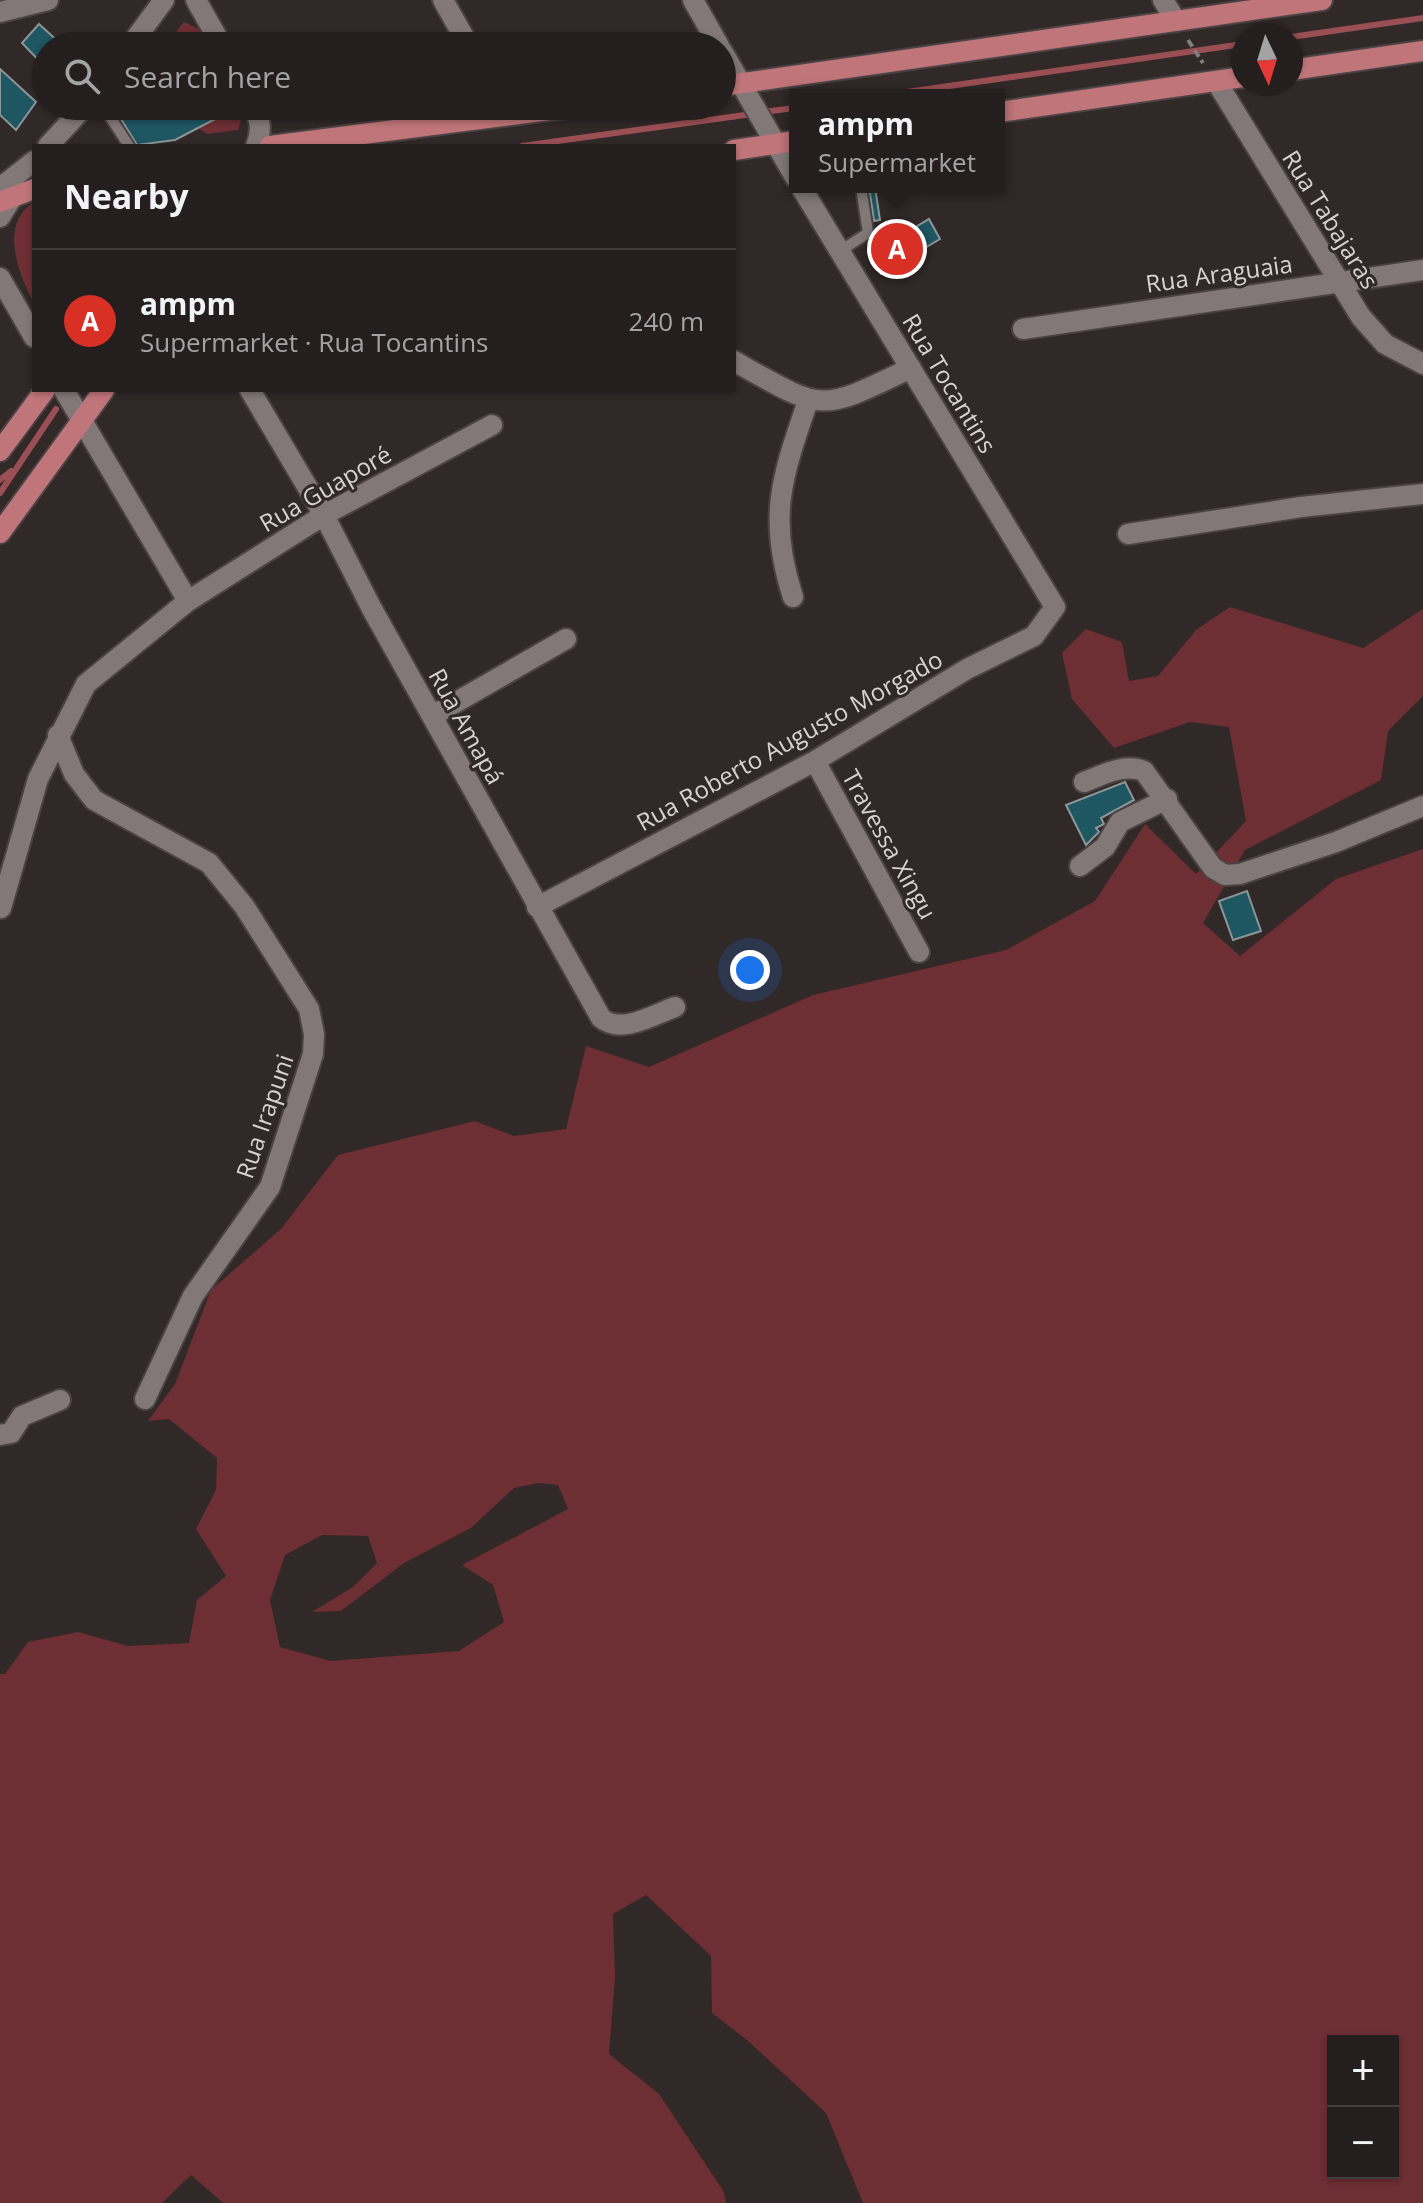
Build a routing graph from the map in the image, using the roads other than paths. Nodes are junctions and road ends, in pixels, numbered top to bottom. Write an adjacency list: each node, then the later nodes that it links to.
1 (48, 0): 8 (street)
2 (164, 0): 10 (street)
3 (196, 0): 11 (street)
4 (443, 0): 12 (street)
5 (693, 0): 13 (street)
6 (1163, 0): 9 (street)
7 (1322, 0): 9 (main road)
8 (0, 12)
9 (1176, 21): 18 (main road)
10 (140, 32)
11 (214, 32)
12 (461, 32)
13 (712, 32)
14 (1423, 51): 15 (main road)
15 (1303, 68)
16 (1231, 79): 17 (main road)
17 (1216, 81): 19 (main road); 39 (street, Rua Tabajaras)
18 (738, 90): 24 (street)
19 (1005, 111)
20 (72, 120): 25 (street)
21 (112, 120): 26 (lane)
22 (260, 120): 27 (street)
23 (445, 120): 28 (main road)
24 (785, 142): 29 (main road)
25 (50, 144)
26 (128, 144)
27 (257, 144)
28 (283, 144)
29 (736, 150)
30 (32, 163): 34 (street)
31 (32, 189): 34 (main road)
32 (805, 193): 36 (street, Rua Tocantins)
33 (862, 193): 36 (lane)
34 (4, 195): 35 (street)
35 (0, 217)
36 (840, 251): 44 (street, Rua Tocantins)
37 (1423, 270): 39 (street, Rua Araguaia)
38 (0, 278): 41 (street)
39 (1339, 282): 40 (street, Rua Araguaia); 43 (street, Rua Tabajaras)
40 (1023, 329)
41 (32, 334)
42 (736, 362): 49 (street)
43 (1423, 364)
44 (911, 368): 49 (street); 59 (street, Rua Tocantins)
45 (44, 392): 52 (main road)
46 (65, 392): 50 (street)
47 (103, 392): 50 (main road)
48 (251, 392): 54 (street, Rua Amapá)
49 (808, 401): 57 (street)
50 (82, 422): 55 (main road); 58 (street)
51 (492, 425): 54 (street, Rua Guaporé)
52 (0, 451)
53 (1423, 494): 56 (street)
54 (324, 515): 58 (street, Rua Guaporé); 61 (street, Rua Amapá)
55 (0, 533)
56 (1128, 534)
57 (793, 597)
58 (188, 601): 62 (street, Rua Guaporé)
59 (1055, 607): 63 (street, Rua Roberto Augusto Morgado)
60 (566, 639): 61 (street)
61 (432, 716): 68 (street, Rua Amapá)
62 (58, 735): 69 (street, Rua Guaporé); 72 (street, Rua Irapuni)
63 (815, 761): 68 (street, Rua Roberto Augusto Morgado); 70 (street, Travessa Xingu)
64 (1084, 782): 65 (street)
65 (1167, 799): 66 (street); 67 (street)
66 (1423, 806)
67 (1080, 866)
68 (537, 907): 71 (street, Rua Amapá)
69 (1, 908)
70 (919, 952)
71 (675, 1007)
72 (145, 1399)
73 (60, 1400): 74 (street)
74 (0, 1435)

